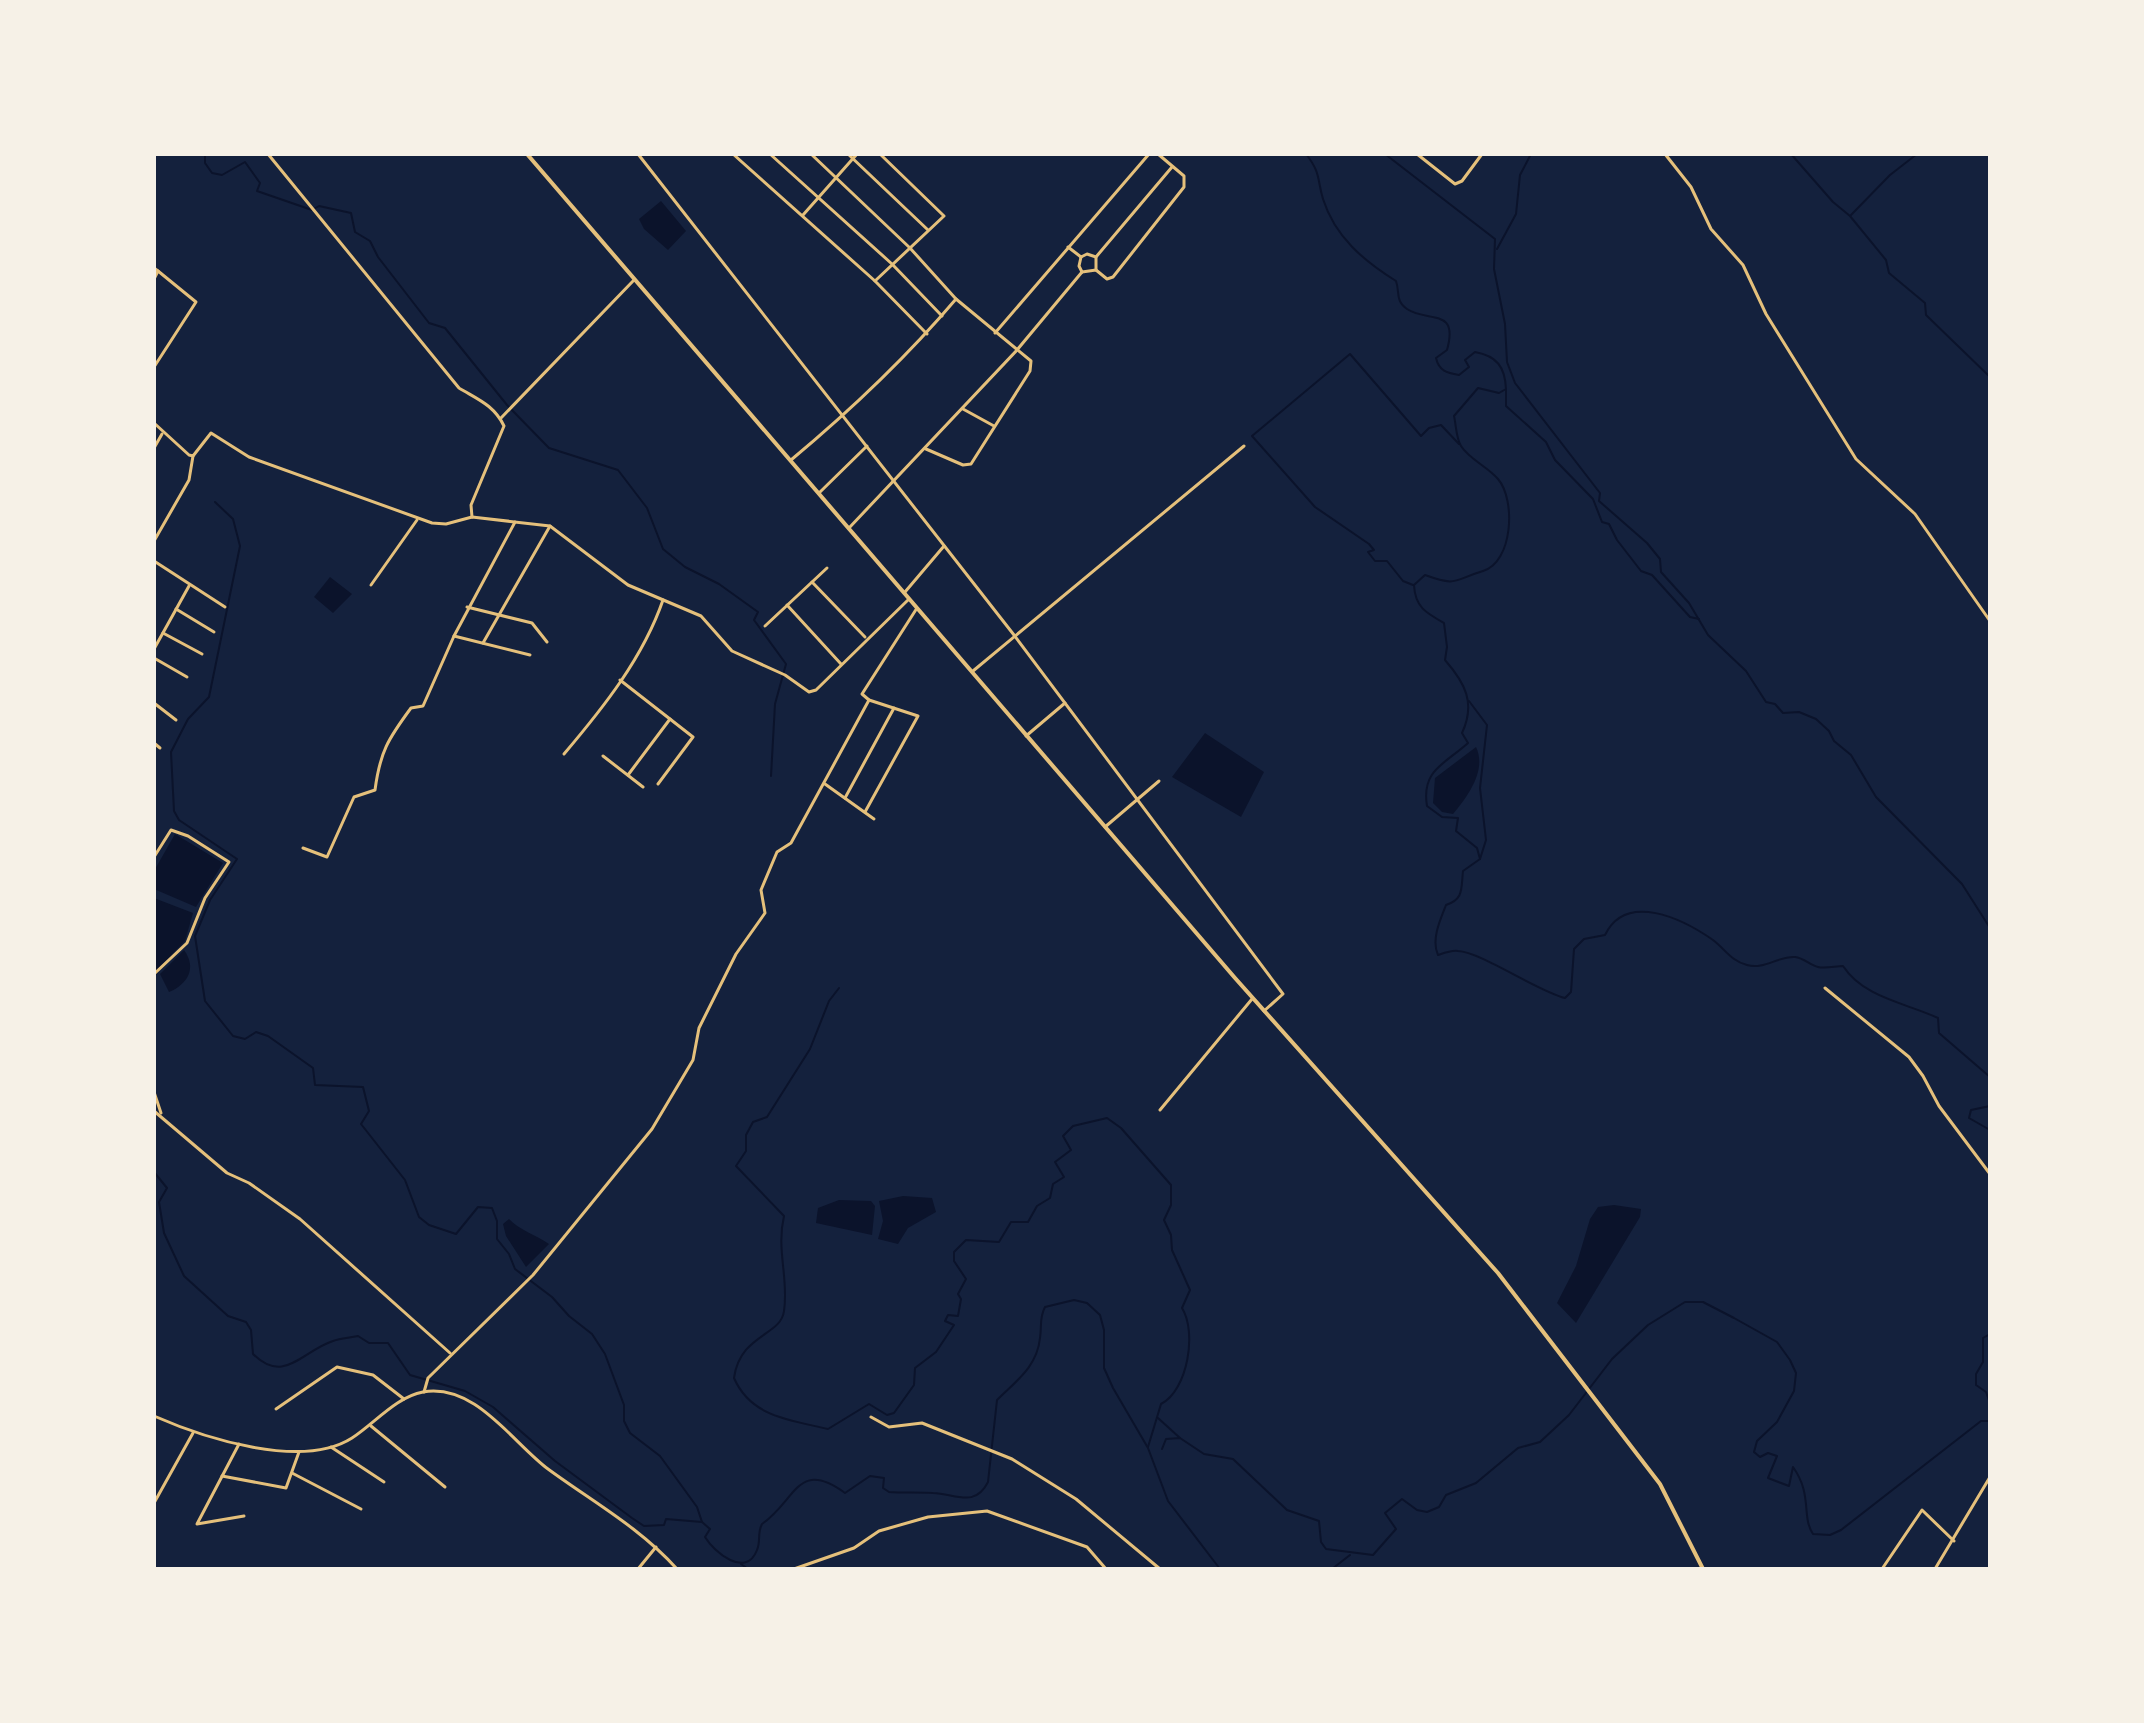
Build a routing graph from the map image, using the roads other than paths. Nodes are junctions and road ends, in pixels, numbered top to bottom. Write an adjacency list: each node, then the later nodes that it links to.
1 (268, 154): 40 (street)
2 (527, 154): 30 (highway)
3 (638, 154): 39 (street)
4 (733, 154): 19 (street)
5 (770, 154): 18 (street)
6 (811, 154): 17 (street)
7 (848, 154): 15 (street)
8 (857, 154): 15 (street)
9 (880, 154): 20 (street)
10 (1149, 154): 21 (street)
11 (1158, 154): 16 (street)
12 (1417, 154): 13 (street)
13 (1481, 154)
14 (1665, 154): 73 (street)
15 (853, 158): 17 (street); 20 (street)
16 (1172, 166): 24 (street); 27 (street)
17 (836, 178): 18 (street); 22 (street)
18 (819, 197): 19 (street); 25 (street)
19 (803, 215): 31 (street)
20 (928, 230): 22 (street)
21 (1068, 247): 23 (street); 34 (street)
22 (910, 248): 25 (street); 32 (street)
23 (1081, 257): 24 (street); 28 (street)
24 (1096, 257): 27 (street)
25 (892, 264): 31 (street); 33 (street)
26 (156, 269): 29 (street); 37 (street)
27 (1096, 270): 28 (street)
28 (1082, 272): 36 (street)
29 (154, 279)
30 (634, 280): 40 (street); 49 (highway)
31 (875, 281): 35 (street)
32 (956, 299): 33 (street); 34 (street)
33 (942, 316): 35 (street)
34 (995, 333): 36 (street)
35 (927, 334): 39 (street)
36 (1017, 350): 38 (street); 42 (street)
37 (154, 367)
38 (963, 409): 42 (street); 47 (street)
39 (845, 417): 44 (street); 49 (street)
40 (501, 418): 52 (street)
41 (154, 423): 43 (street)
42 (994, 426): 47 (street)
43 (163, 432): 46 (street); 48 (street)
44 (867, 446): 50 (street); 51 (street)
45 (1244, 446): 77 (street)
46 (154, 448)
47 (926, 449): 50 (street)
48 (193, 456): 53 (street); 57 (street)
49 (791, 460): 51 (highway)
50 (895, 483): 56 (street); 58 (street)
51 (819, 493): 56 (highway)
52 (472, 517): 53 (street); 54 (street)
53 (417, 519): 62 (street)
54 (515, 521): 55 (street); 69 (street)
55 (550, 526): 65 (street); 72 (street)
56 (849, 528): 64 (highway)
57 (154, 541)
58 (944, 546): 64 (street); 77 (street)
59 (154, 561): 63 (street)
60 (827, 568): 61 (street)
61 (812, 582): 67 (street); 79 (street)
62 (371, 585)
63 (189, 586): 68 (street); 71 (street)
64 (904, 593): 66 (highway)
65 (663, 599): 86 (street); 89 (street)
66 (909, 599): 70 (highway); 79 (street)
67 (787, 605): 74 (street); 86 (street)
68 (225, 607)
69 (467, 607): 72 (street); 78 (street)
70 (917, 608): 87 (highway); 90 (street)
71 (176, 609): 75 (street); 76 (street)
72 (499, 615): 80 (street); 81 (street)
73 (1990, 621)
74 (765, 626)
75 (214, 632)
76 (163, 633): 82 (street); 83 (street)
77 (1014, 635): 87 (street); 92 (street)
78 (454, 636): 81 (street); 111 (street)
79 (865, 638): 86 (street)
80 (547, 642)
81 (483, 643): 84 (street)
82 (154, 649)
83 (202, 654)
84 (530, 655)
85 (154, 658): 88 (street)
86 (841, 664)
87 (973, 672): 96 (highway)
88 (187, 677)
89 (620, 680): 94 (street); 99 (street)
90 (869, 700): 93 (street); 104 (street)
91 (154, 703): 95 (street)
92 (1065, 703): 96 (street); 107 (street)
93 (894, 708): 106 (street); 108 (street)
94 (670, 719): 101 (street); 103 (street)
95 (176, 720)
96 (1026, 736): 110 (highway)
97 (154, 743): 98 (street)
98 (160, 748)
99 (564, 754)
100 (603, 756): 101 (street)
101 (628, 775): 105 (street)
102 (1159, 781): 107 (street)
103 (658, 784)
104 (825, 784): 106 (street); 122 (street)
105 (643, 787)
106 (845, 798): 108 (street)
107 (1139, 798): 110 (street); 116 (street)
108 (865, 812): 109 (street)
109 (874, 819)
110 (1105, 827): 115 (highway)
111 (303, 848)
112 (154, 857): 113 (street)
113 (154, 974)
114 (1825, 988): 121 (street)
115 (1252, 998): 116 (highway); 118 (street)
116 (1264, 1011): 148 (highway)
117 (154, 1092): 120 (street)
118 (1160, 1110)
119 (154, 1111): 120 (street)
120 (161, 1113): 122 (street)
121 (1990, 1174)
122 (450, 1353): 123 (street)
123 (424, 1392): 124 (street); 142 (street)
124 (404, 1399): 125 (street); 128 (street)
125 (276, 1409)
126 (154, 1416): 129 (street)
127 (871, 1417): 147 (street)
128 (370, 1425): 131 (street); 137 (street)
129 (193, 1432): 130 (street); 138 (street)
130 (239, 1444): 132 (street); 134 (street)
131 (331, 1447): 132 (street); 136 (street)
132 (299, 1451): 133 (street)
133 (292, 1473): 134 (street); 139 (street)
134 (222, 1476): 140 (street)
135 (1990, 1477): 141 (street)
136 (384, 1482)
137 (445, 1487)
138 (154, 1503)
139 (361, 1509)
140 (244, 1516)
141 (1954, 1541): 149 (street); 150 (street)
142 (656, 1547): 143 (street); 144 (street)
143 (638, 1569)
144 (677, 1569)
145 (794, 1569): 146 (street)
146 (1106, 1569)
147 (1160, 1569)
148 (1703, 1569)
149 (1882, 1569)
150 (1935, 1569)

